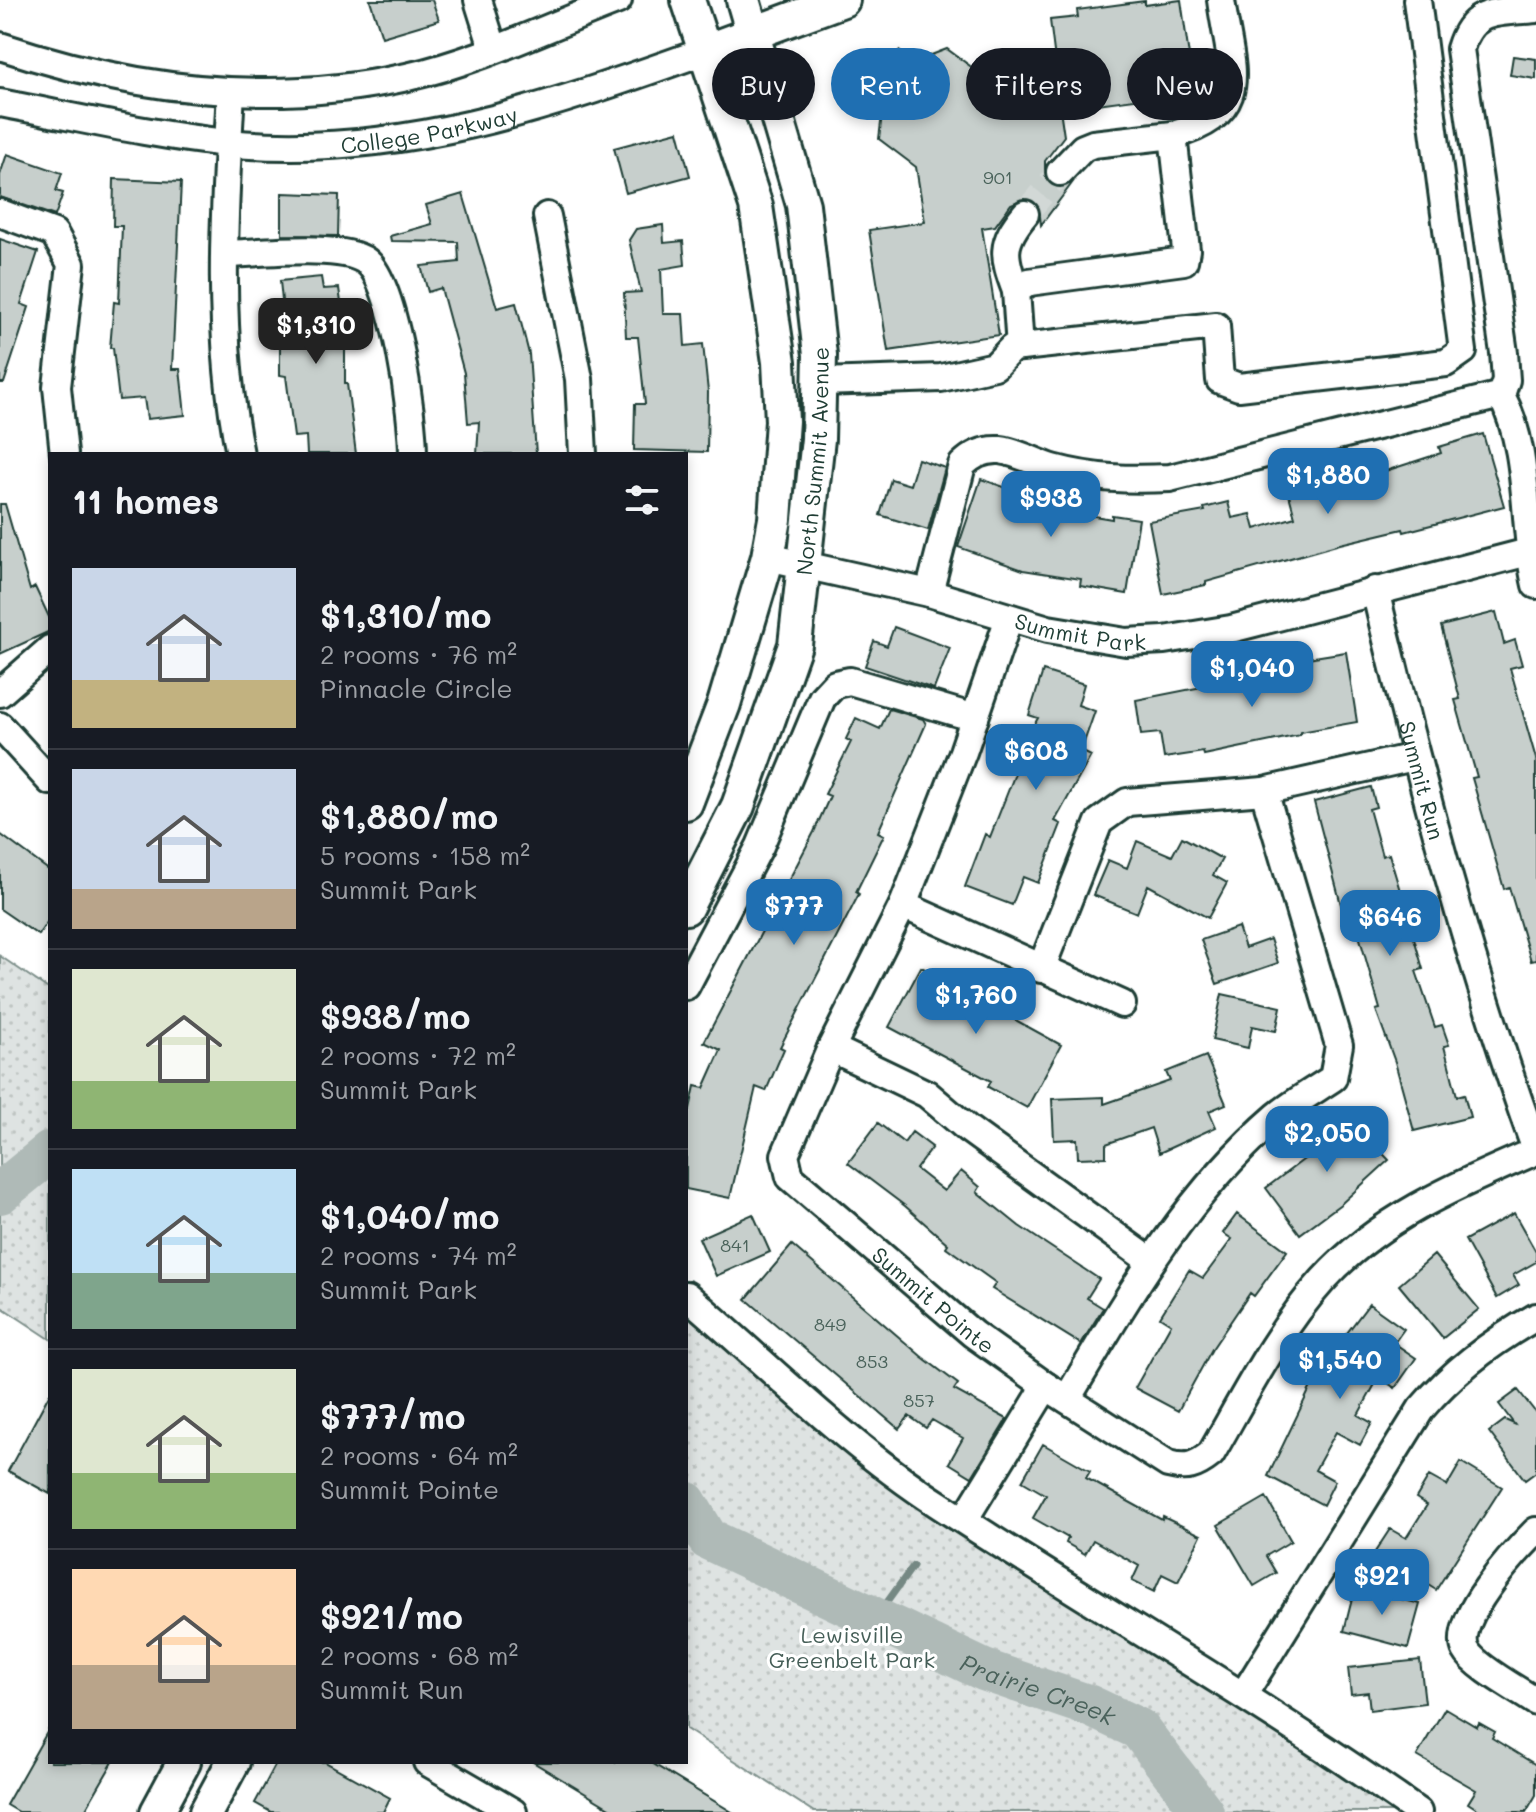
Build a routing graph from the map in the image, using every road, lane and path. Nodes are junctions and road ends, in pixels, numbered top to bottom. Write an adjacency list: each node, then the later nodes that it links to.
1 (478, 0): 11 (street)
2 (618, 0): 11 (street)
3 (688, 0): 12 (main road, North Summit Avenue)
4 (743, 0): 9 (main road, North Summit Avenue)
5 (843, 0): 9 (main road, College Parkway)
6 (1221, 0): 15 (street)
7 (1417, 0): 23 (street)
8 (1536, 9): 25 (street)
9 (754, 32): 12 (main road, College Parkway); 24 (main road, North Summit Avenue)
10 (0, 46): 13 (street)
11 (493, 48): 13 (street)
12 (705, 51): 16 (street, College Parkway); 31 (main road, North Summit Avenue)
13 (231, 92): 16 (street)
14 (0, 103): 16 (street, College Parkway)
15 (1173, 135): 17 (street); 22 (street)
16 (228, 143): 21 (street)
17 (1060, 172)
18 (0, 213): 26 (street)
19 (1025, 214): 22 (street)
20 (547, 216): 29 (street)
21 (227, 254): 27 (street); 28 (street)
22 (1016, 291): 23 (street)
23 (1020, 347): 24 (street)
24 (821, 382): 32 (main road, North Summit Avenue)
25 (1501, 395): 30 (street); 35 (street)
26 (64, 452)
27 (240, 452)
28 (413, 452)
29 (583, 452)
30 (1532, 551): 33 (street); 34 (street, Summit Park)
31 (768, 557): 32 (street, Summit Park); 44 (main road, North Summit Avenue)
32 (806, 565): 35 (street, Summit Park); 45 (main road, North Summit Avenue)
33 (1536, 585)
34 (1375, 590): 36 (street, Summit Park); 41 (street, Summit Run)
35 (929, 593): 36 (street, Summit Park)
36 (1009, 618): 39 (street, Summit Pointe)
37 (48, 651): 38 (street)
38 (0, 693)
39 (975, 718): 46 (street, Summit Pointe); 48 (street)
40 (0, 726): 42 (street)
41 (1414, 757): 43 (street); 51 (street, Summit Run)
42 (48, 779)
43 (1264, 791): 47 (street); 52 (street)
44 (688, 798)
45 (688, 904)
46 (903, 905): 47 (street); 50 (street, Summit Pointe)
47 (1041, 969): 49 (street)
48 (688, 982)
49 (1122, 1004)
50 (831, 1048): 52 (street); 55 (street, Summit Pointe)
51 (1536, 1151): 55 (street, Summit Pointe)
52 (1149, 1260): 55 (street)
53 (688, 1297): 56 (street)
54 (1536, 1317): 58 (street)
55 (1056, 1393): 56 (street)
56 (964, 1520): 58 (street)
57 (1536, 1531): 59 (street)
58 (1244, 1694): 66 (street)
59 (1536, 1702)
60 (183, 1764): 63 (main road)
61 (232, 1764): 64 (main road)
62 (430, 1764): 65 (street)
63 (157, 1812)
64 (206, 1812)
65 (513, 1812)
66 (1418, 1812)

